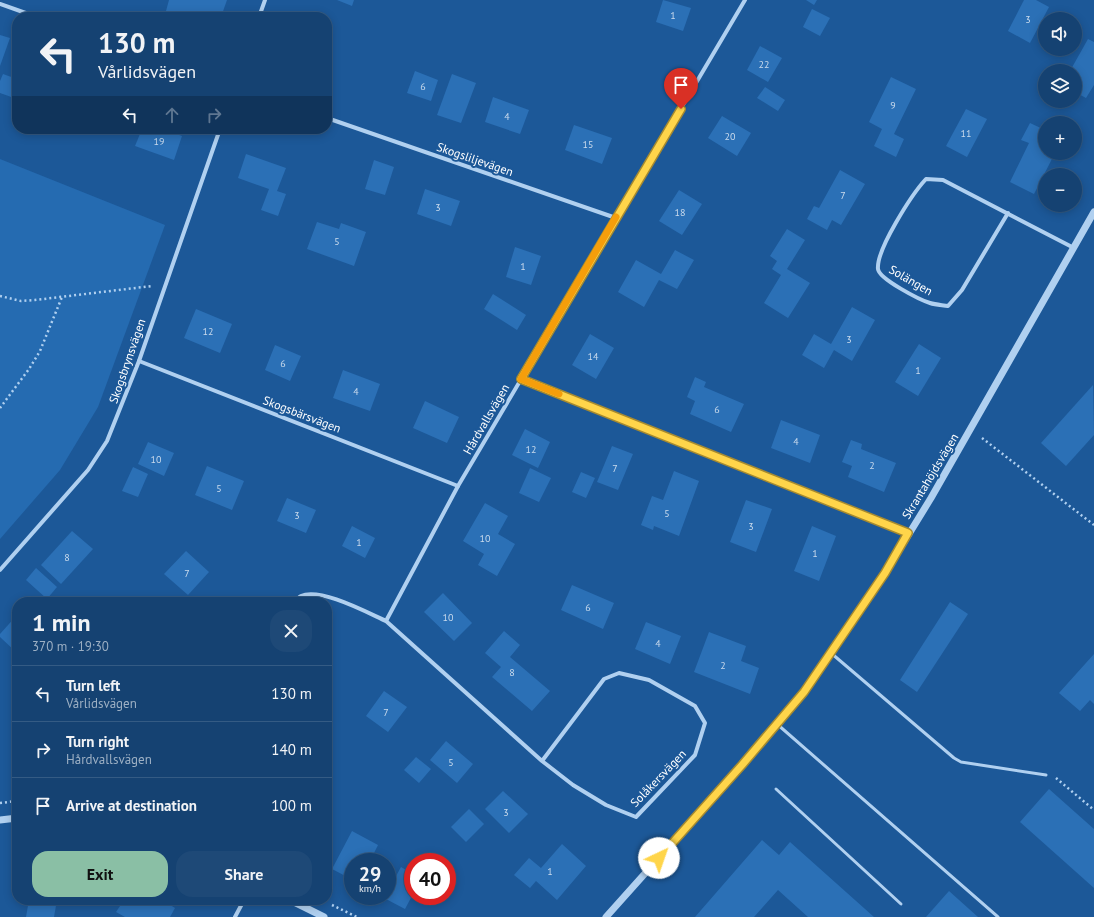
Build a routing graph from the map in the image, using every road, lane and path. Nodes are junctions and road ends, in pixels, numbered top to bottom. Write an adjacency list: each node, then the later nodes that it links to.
1 (265, 0): 5 (street)
2 (745, 0): 10 (street, Hårdvallsvägen)
3 (0, 4): 4 (street)
4 (23, 12)
5 (261, 12)
6 (332, 120): 10 (street, Skogsliljevägen)
7 (218, 134): 12 (street, Skogsbrynsvägen)
8 (1094, 212): 11 (street, Skrantahöjdsvägen)
9 (1008, 213): 9 (street, Solängen); 11 (street, Solängen)
10 (616, 218): 16 (street, Hårdvallsvägen)
11 (1074, 248): 21 (street, Skrantahöjdsvägen)
12 (164, 285): 14 (path); 15 (street, Skogsbrynsvägen)
13 (0, 296): 14 (path)
14 (62, 297): 17 (path)
15 (138, 361): 19 (street, Skogsbärsvägen); 22 (street, Skogsbrynsvägen)
16 (521, 379): 19 (street, Hårdvallsvägen); 21 (street)
17 (0, 408)
18 (980, 436): 20 (path)
19 (458, 486): 26 (street, Hårdvallsvägen)
20 (1094, 525)
21 (908, 533): 27 (street, Skrantahöjdsvägen)
22 (0, 570)
23 (301, 597): 24 (street)
24 (329, 597)
25 (332, 598): 26 (street)
26 (386, 621): 29 (street, Solåkersvägen)
27 (831, 653): 28 (street, Skrantahöjdsvägen); 30 (lane)
28 (777, 724): 44 (street, Skrantahöjdsvägen); 45 (lane)
29 (542, 761): 29 (street, Solåkersvägen)
30 (1046, 775): 34 (path)
31 (776, 789): 38 (lane)
32 (12, 802): 33 (path)
33 (0, 803)
34 (1094, 810)
35 (12, 819): 36 (street)
36 (0, 820)
37 (332, 904): 43 (path)
38 (901, 904)
39 (241, 905): 41 (street)
40 (300, 905): 42 (street)
41 (235, 917)
42 (324, 917)
43 (357, 917)
44 (606, 917)
45 (998, 917)

